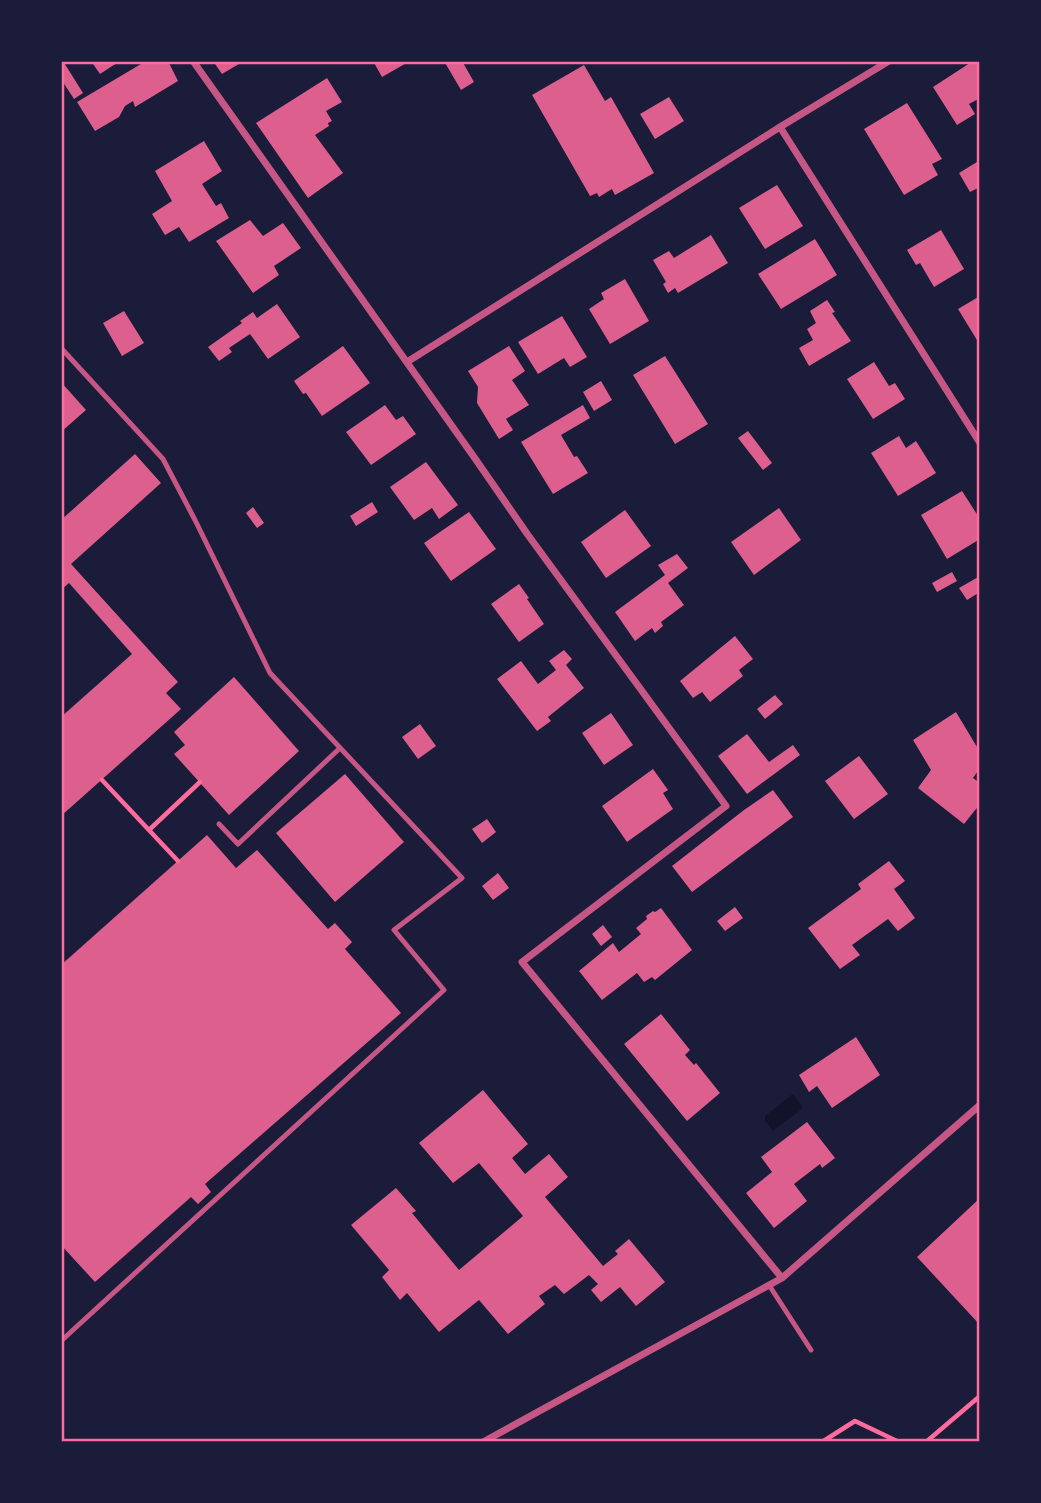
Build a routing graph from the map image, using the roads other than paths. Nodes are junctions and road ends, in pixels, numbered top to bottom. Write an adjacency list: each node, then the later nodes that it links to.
1 (193, 61): 5 (street)
2 (890, 61): 3 (street)
3 (780, 127): 5 (street); 6 (street)
4 (61, 348): 7 (lane)
5 (407, 362): 10 (street)
6 (980, 443)
7 (340, 748): 8 (lane); 12 (lane)
8 (219, 824)
9 (980, 1105): 10 (street)
10 (782, 1278): 11 (street)
11 (769, 1285): 13 (lane); 14 (street)
12 (61, 1341)
13 (811, 1350)
14 (483, 1442)

